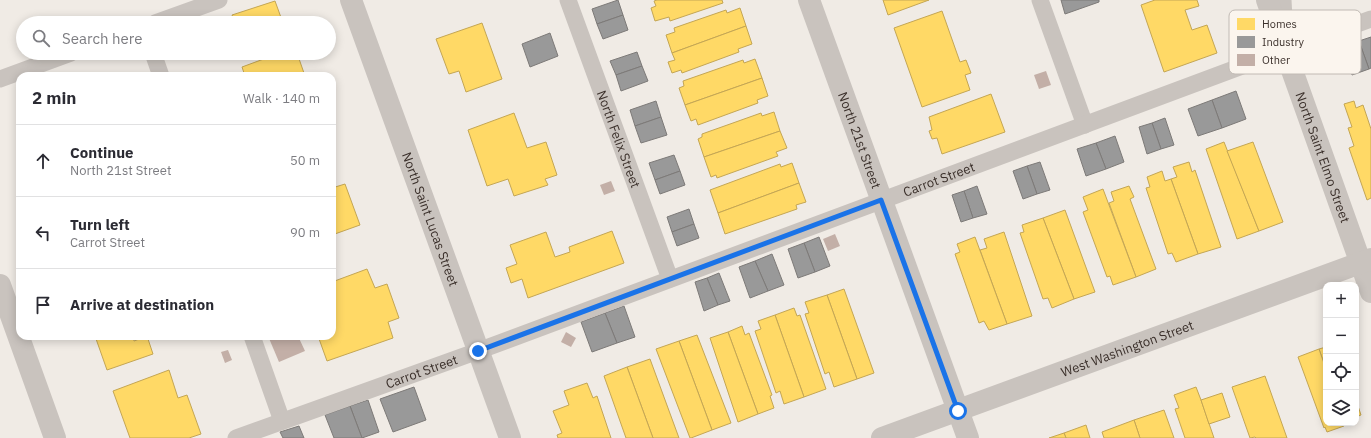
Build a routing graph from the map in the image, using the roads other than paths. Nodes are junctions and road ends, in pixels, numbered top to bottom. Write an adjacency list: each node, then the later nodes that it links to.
1 (219, 0): 10 (lane)
2 (350, 0): 30 (street, North Saint Lucas Street)
3 (568, 0): 24 (lane, North Felix Street)
4 (809, 0): 22 (street, North 21st Street)
5 (1040, 0): 21 (lane)
6 (1267, 0): 8 (street, North Saint Elmo Street)
7 (1283, 0): 9 (lane)
8 (1271, 10)
9 (1283, 10)
10 (174, 16)
11 (1371, 19): 12 (lane, Carrot Street)
12 (1361, 23)
13 (52, 60): 16 (lane)
14 (155, 60): 17 (lane)
15 (1229, 71): 21 (lane, Carrot Street)
16 (19, 72)
17 (160, 72)
18 (16, 73): 20 (lane)
19 (1294, 74): 23 (street, North Saint Elmo Street)
20 (0, 79)
21 (1085, 125): 22 (lane, Carrot Street)
22 (881, 200): 24 (lane, Carrot Street); 31 (street, North 21st Street)
23 (1366, 261): 26 (street, North Saint Elmo Street); 31 (street, West Washington Street)
24 (670, 279): 30 (lane, Carrot Street)
25 (0, 285): 27 (street)
26 (1371, 292)
27 (16, 330)
28 (20, 340): 33 (street)
29 (253, 340): 32 (lane)
30 (478, 351): 32 (lane, Carrot Street); 35 (street, North Saint Lucas Street)
31 (958, 411): 36 (street, West Washington Street); 37 (street, North 21st Street)
32 (282, 421): 34 (lane, Carrot Street)
33 (55, 438)
34 (236, 438)
35 (510, 438)
36 (882, 438)
37 (968, 438)

